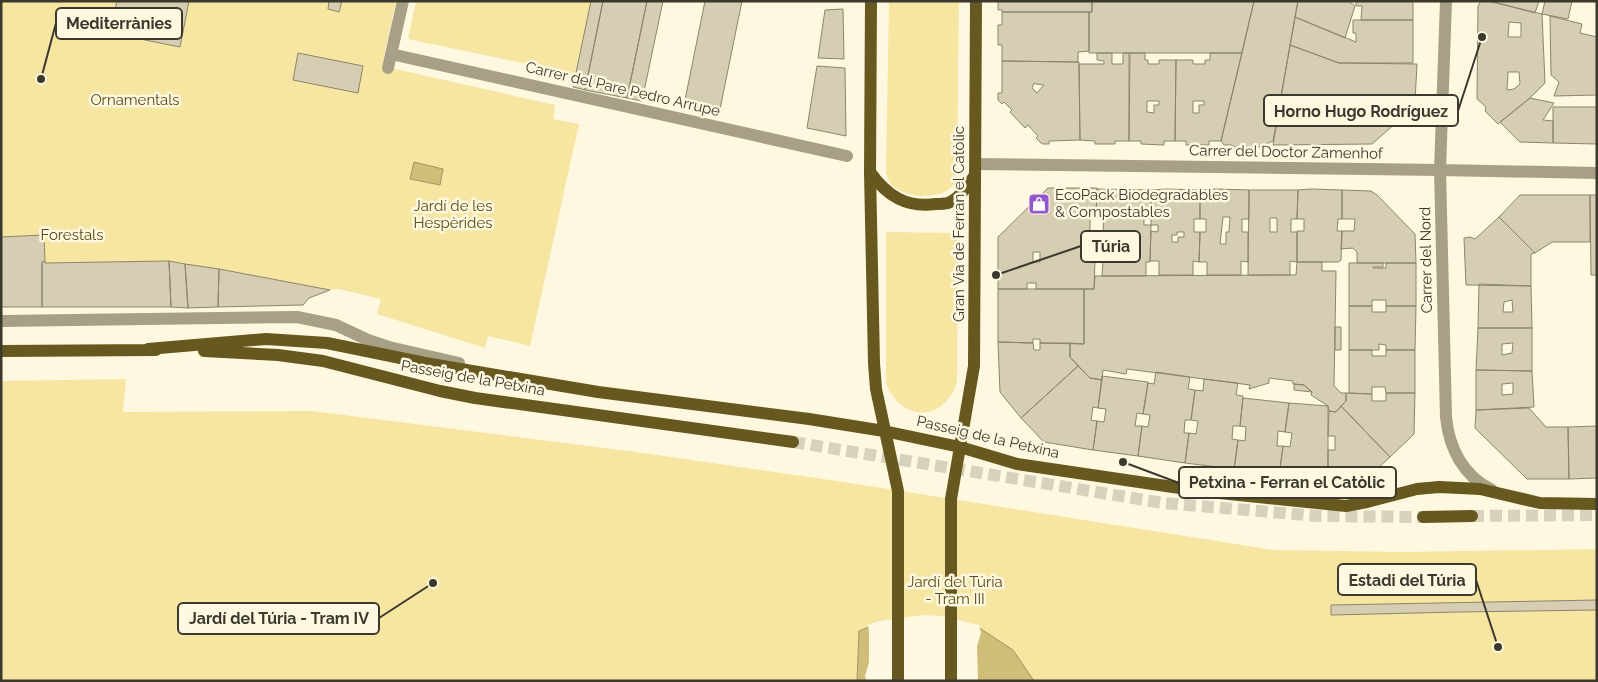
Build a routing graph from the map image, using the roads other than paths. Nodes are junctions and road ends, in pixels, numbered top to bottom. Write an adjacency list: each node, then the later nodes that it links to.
1 (403, 1): 5 (street)
2 (871, 1): 10 (main road)
3 (976, 1): 8 (main road, Gran Via de Ferran el Catòlic)
4 (1446, 1): 9 (street, Carrer del Nord)
5 (391, 54): 6 (street); 7 (street, Carrer del Pare Pedro Arrupe)
6 (388, 68)
7 (847, 156)
8 (975, 170): 9 (street, Carrer del Doctor Zamenhof); 10 (main road); 18 (main road, Gran Via de Ferran el Catòlic)
9 (1440, 170): 11 (street, Carrer del Doctor Zamenhof); 19 (street, Carrer del Nord)
10 (870, 172): 16 (main road)
11 (1597, 173)
12 (1, 321): 15 (street, Passeig de la Petxina)
13 (148, 349): 14 (main road, Passeig de la Petxina); 15 (main road, Passeig de la Petxina); 17 (main road, Passeig de la Petxina)
14 (1, 351)
15 (519, 378): 16 (main road, Passeig de la Petxina)
16 (884, 431): 18 (main road, Passeig de la Petxina); 23 (main road)
17 (793, 442)
18 (960, 447): 19 (main road, Passeig de la Petxina); 24 (main road, Gran Via de Ferran el Catòlic)
19 (1501, 494): 20 (main road, Passeig de la Petxina)
20 (1597, 504)
21 (1472, 516): 22 (main road)
22 (1423, 517)
23 (898, 681)
24 (951, 681)

